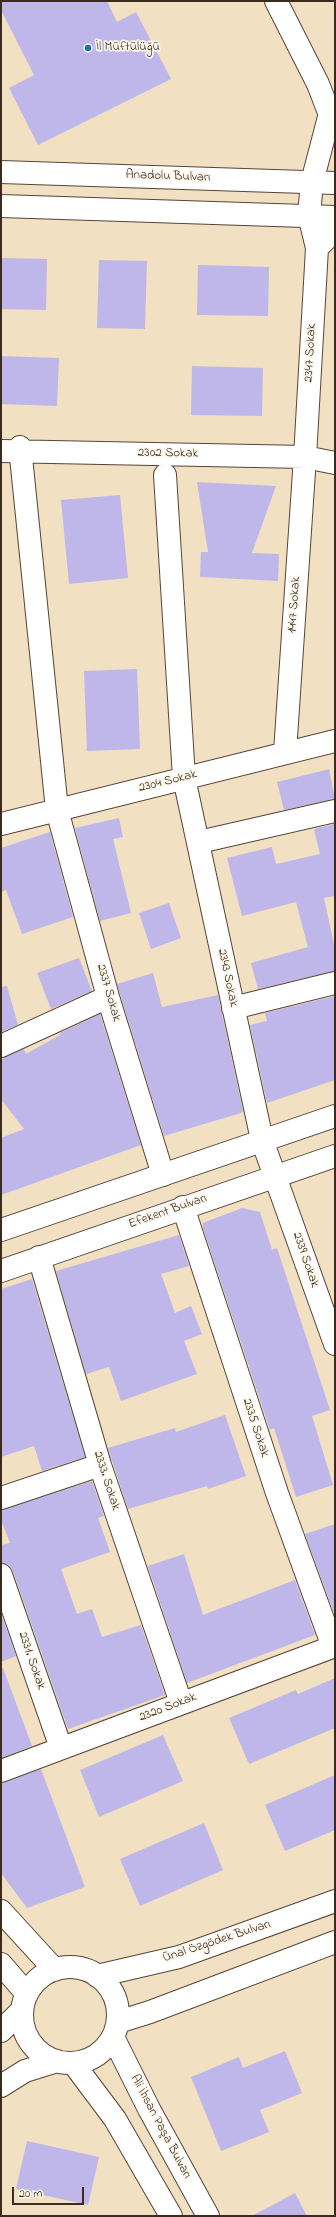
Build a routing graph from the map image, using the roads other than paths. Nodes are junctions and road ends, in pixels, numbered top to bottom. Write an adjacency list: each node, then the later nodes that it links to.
1 (276, 1): 2 (street)
2 (332, 122): 4 (street, 2347 Sokak)
3 (1, 172): 4 (street, Anadolu Bulvarı)
4 (312, 182): 5 (street, Anadolu Bulvarı); 7 (street, 2347 Sokak)
5 (335, 183)
6 (1, 206): 7 (street)
7 (309, 216): 8 (street); 10 (street, 2347 Sokak)
8 (335, 216)
9 (335, 230): 10 (street)
10 (317, 248): 12 (street, 2347 Sokak)
11 (14, 450): 12 (street, 2302 Sokak); 18 (street, 2337 Sokak)
12 (306, 457): 13 (street, 2302 Sokak); 16 (street, 1447 Sokak)
13 (335, 463)
14 (165, 475): 17 (street, 2343 Sokak)
15 (335, 741): 16 (street, 2304 Sokak)
16 (285, 752): 17 (street, 2304 Sokak)
17 (184, 778): 18 (street, 2304 Sokak); 21 (street, 2343 Sokak)
18 (56, 810): 20 (street, 2304 Sokak); 23 (street, 2337 Sokak)
19 (335, 811): 21 (street)
20 (1, 824)
21 (199, 842): 24 (street, 2343 Sokak)
22 (335, 983): 24 (street)
23 (108, 997): 25 (street); 29 (street, 2337 Sokak)
24 (233, 1008): 27 (street, 2343 Sokak)
25 (1, 1046)
26 (335, 1116): 27 (street)
27 (262, 1140): 29 (street); 30 (street, 2343 Sokak)
28 (335, 1156): 30 (street, Efekent Bulvarı)
29 (163, 1175): 32 (street)
30 (276, 1176): 31 (street, Efekent Bulvarı); 35 (street, 2339 Sokak)
31 (184, 1207): 33 (street, Efekent Bulvarı); 39 (street, 2335 Sokak)
32 (1, 1230)
33 (39, 1257): 34 (street, Efekent Bulvarı); 36 (street, 2333. Sokak)
34 (1, 1271)
35 (335, 1344)
36 (100, 1465): 37 (street); 40 (street, 2333. Sokak)
37 (1, 1498)
38 (1, 1575): 41 (street, 2331. Sokak)
39 (334, 1646): 40 (street, 2320 Sokak)
40 (181, 1703): 41 (street, 2320 Sokak)
41 (61, 1748): 42 (street, 2320 Sokak)
42 (1, 1771)
43 (335, 1901): 48 (street, Ünal Özgödek Bulvarı)
44 (1, 1911): 47 (street)
45 (335, 1942): 50 (street)
46 (1, 1964): 49 (street)
47 (55, 1970): 48 (street); 49 (street)
48 (98, 1976): 50 (street)
49 (24, 2002): 51 (street); 52 (street)
50 (115, 2030): 52 (street); 55 (street, Ali İhsan Paşa Bulvarı)
51 (1, 2031)
52 (65, 2062): 53 (street); 54 (street)
53 (1, 2086)
54 (171, 2216)
55 (208, 2216)

